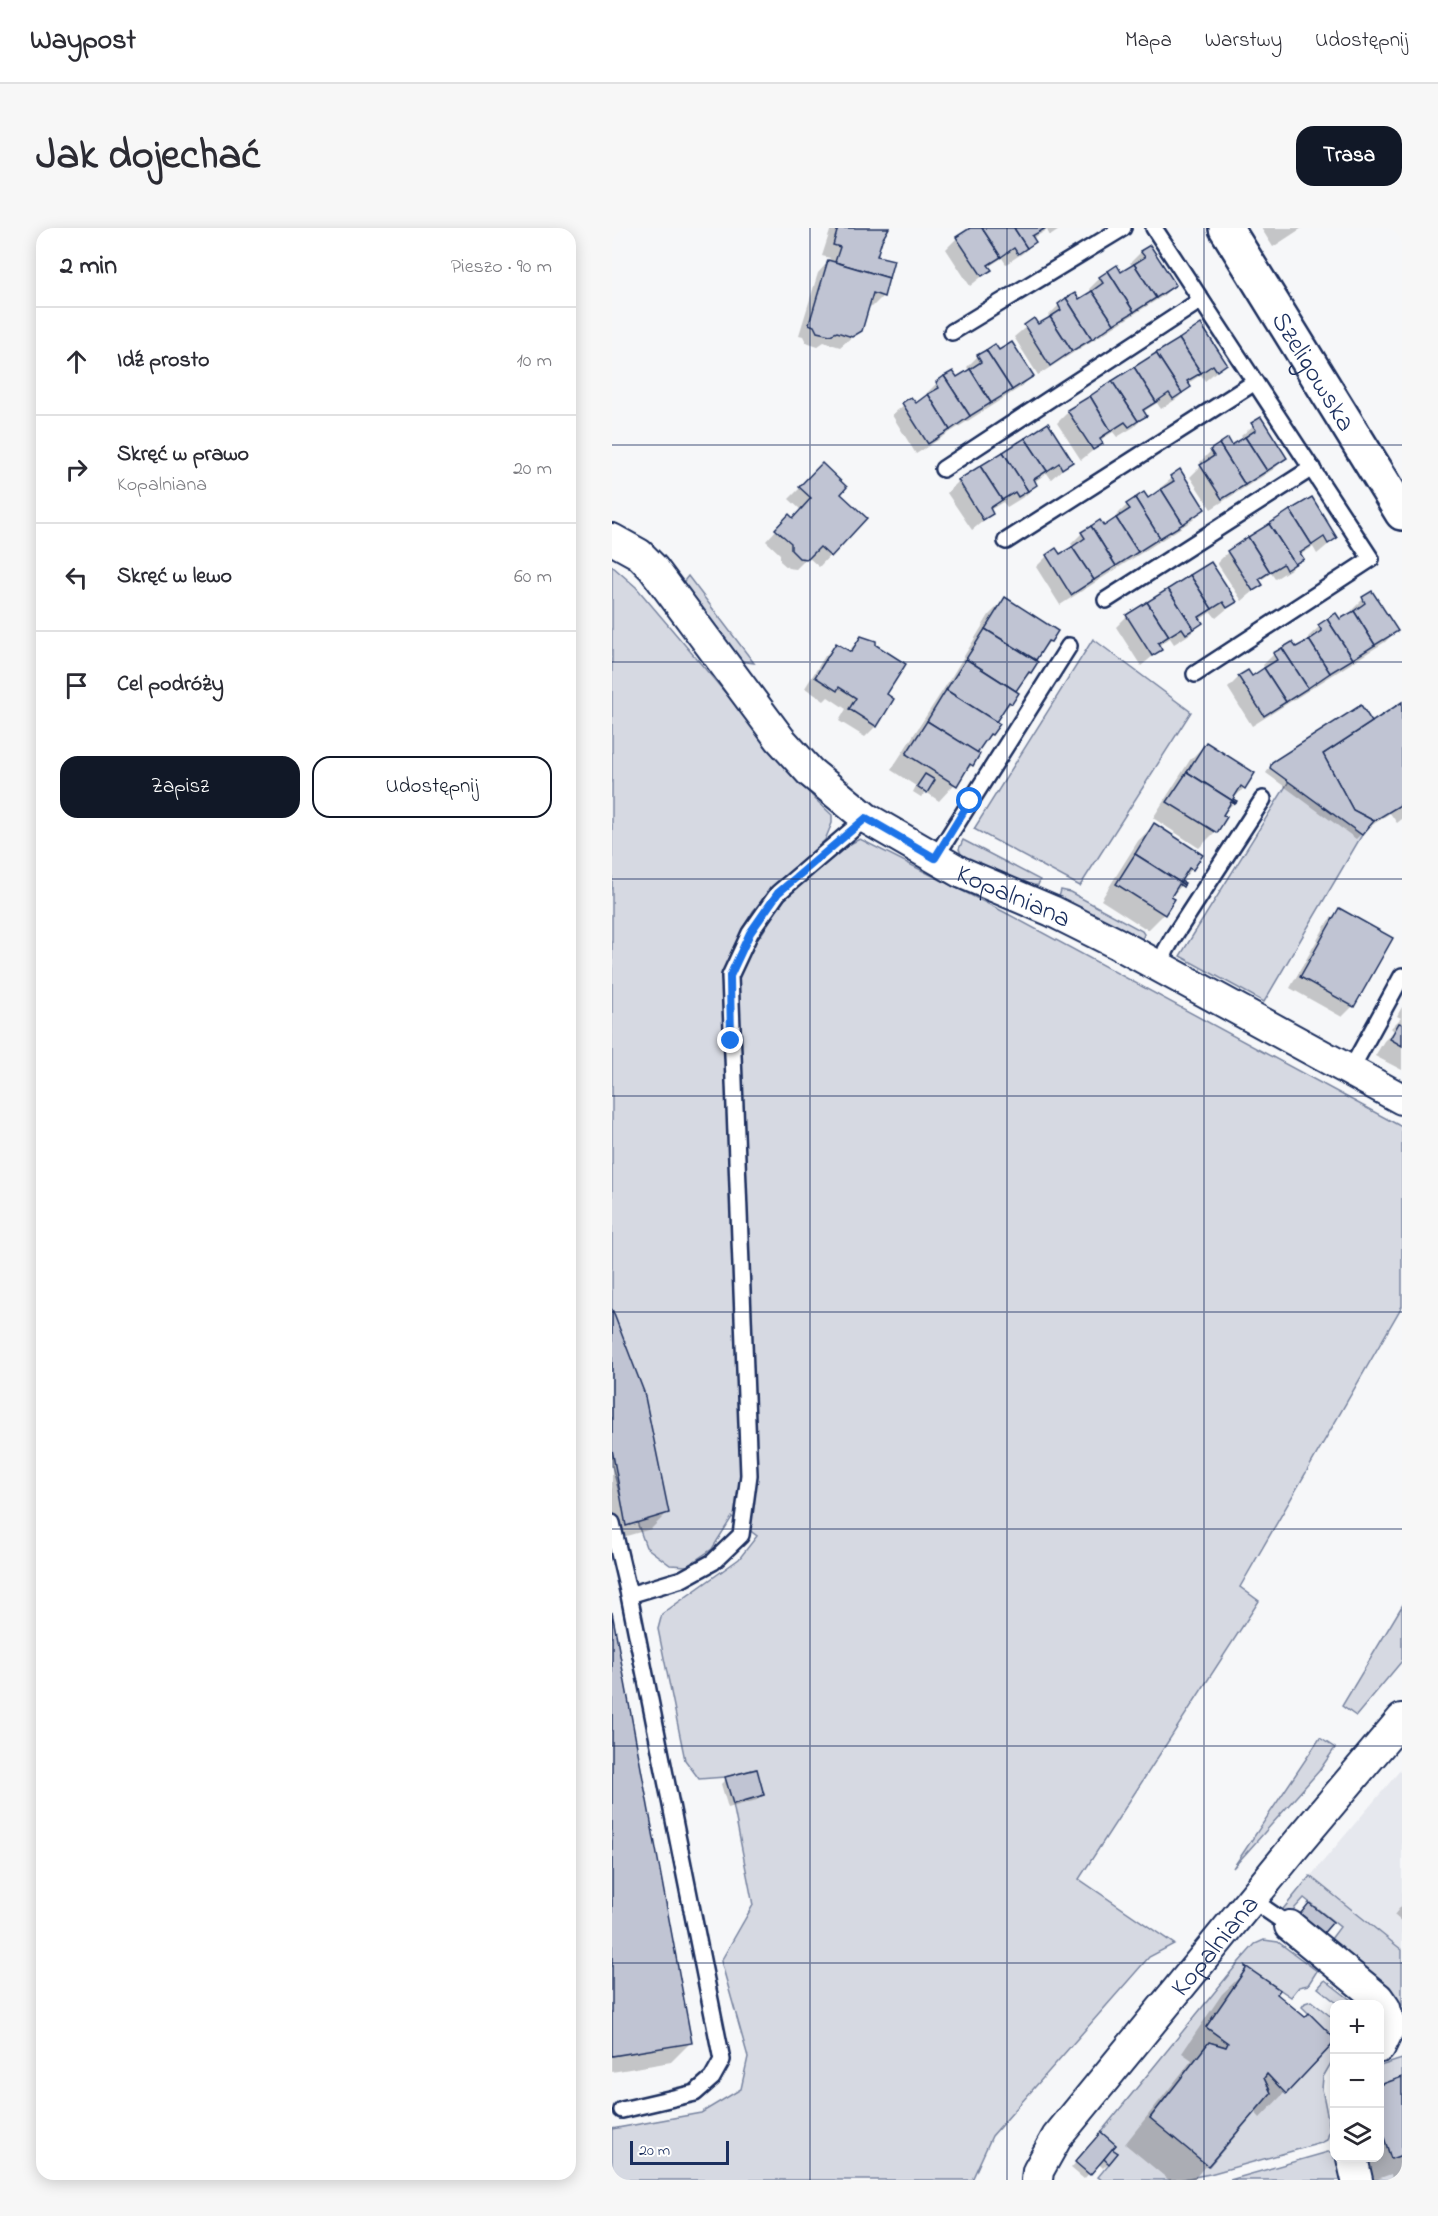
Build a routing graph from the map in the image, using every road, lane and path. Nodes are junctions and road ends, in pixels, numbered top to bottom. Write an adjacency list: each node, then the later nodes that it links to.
1 (1123, 228): 5 (lane)
2 (1154, 228): 4 (lane)
3 (1226, 228): 9 (street, Szeligowska)
4 (1202, 300): 6 (lane); 8 (lane)
5 (952, 332)
6 (1255, 382): 7 (lane); 11 (lane)
7 (1312, 468): 12 (lane); 14 (lane)
8 (943, 470)
9 (1402, 513)
10 (612, 539): 16 (street, Kopalniana)
11 (1006, 541)
12 (1106, 600)
13 (1069, 646): 17 (lane)
14 (1195, 674)
15 (1263, 799): 18 (lane)
16 (866, 818): 17 (street, Kopalniana); 23 (lane)
17 (935, 858): 18 (street, Kopalniana)
18 (1160, 967): 20 (street, Kopalniana)
19 (1402, 976): 20 (lane)
20 (1350, 1071): 21 (street, Kopalniana)
21 (1402, 1099)
22 (612, 1523): 23 (lane)
23 (629, 1595): 30 (lane)
24 (1402, 1719): 25 (street, Kopalniana)
25 (1251, 1899): 26 (lane); 32 (street, Kopalniana)
26 (1290, 1926): 27 (street)
27 (1379, 2000)
28 (1384, 2009): 29 (street)
29 (1384, 2039)
30 (622, 2110)
31 (1353, 2162): 33 (street)
32 (1037, 2180)
33 (1357, 2180)

